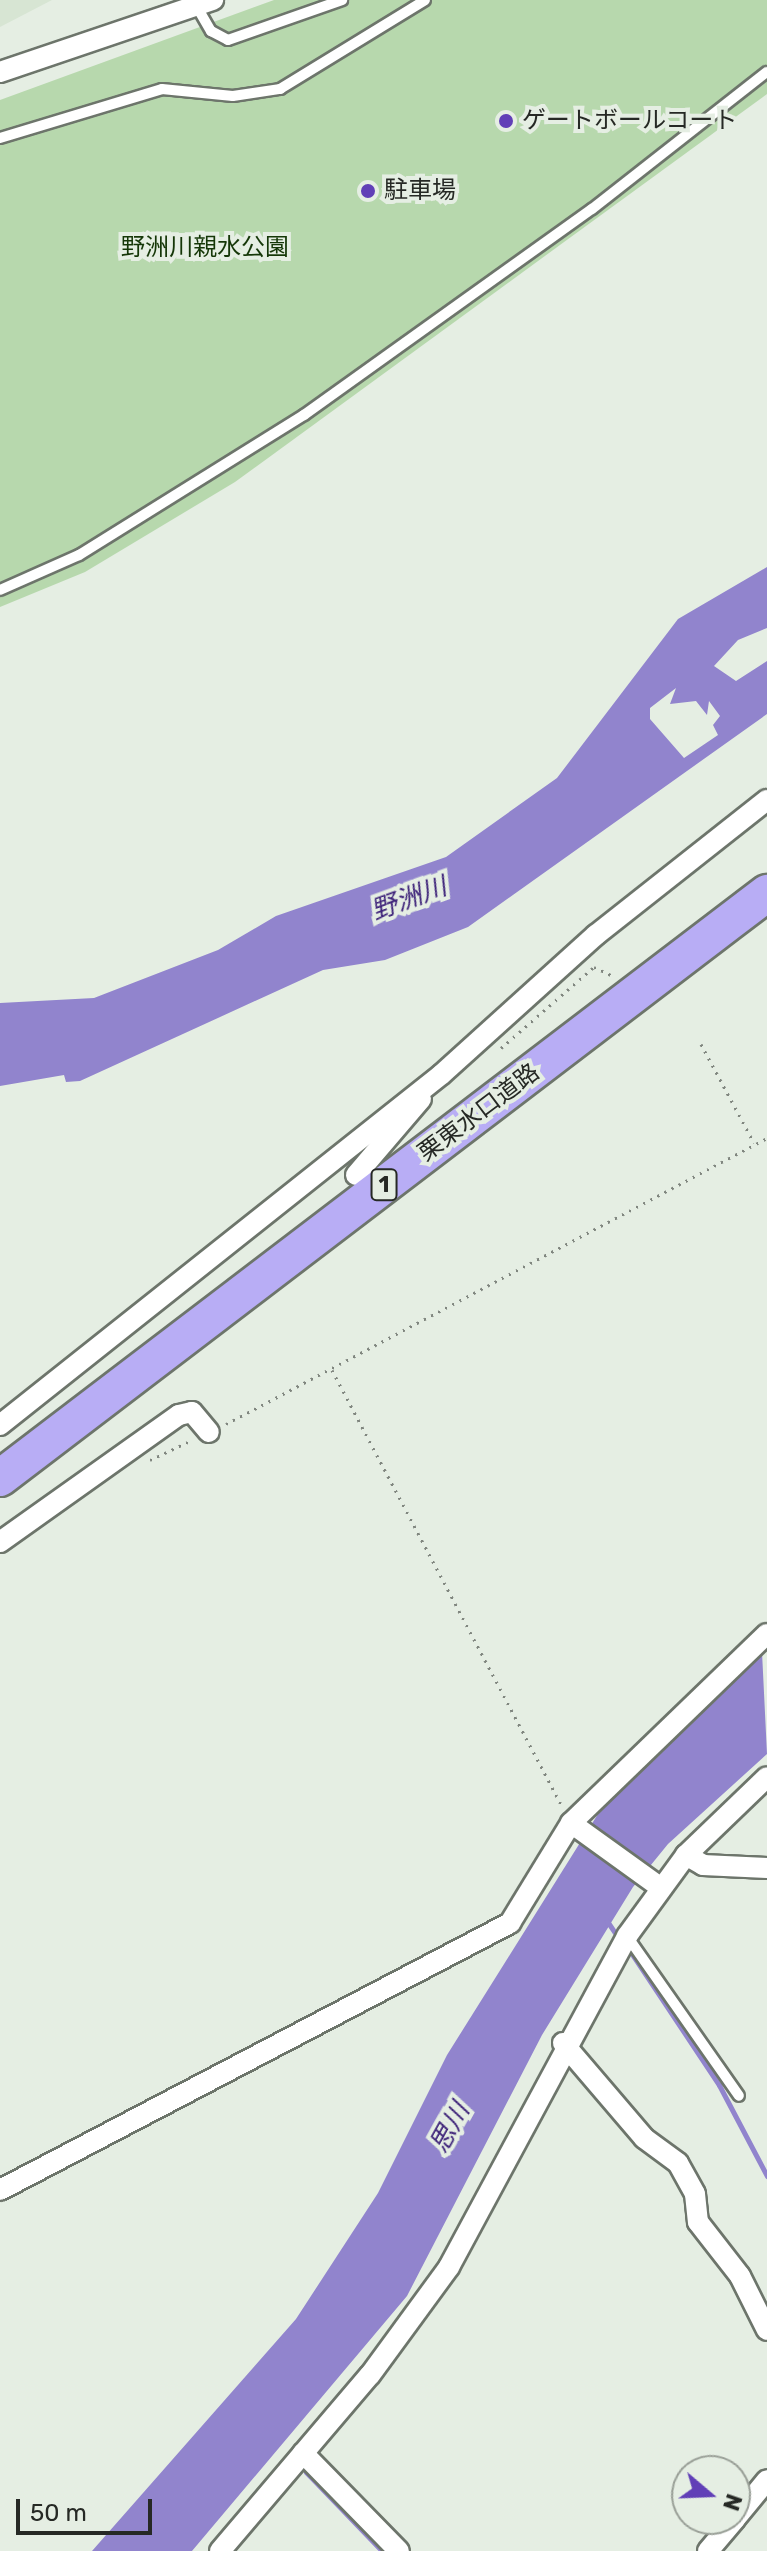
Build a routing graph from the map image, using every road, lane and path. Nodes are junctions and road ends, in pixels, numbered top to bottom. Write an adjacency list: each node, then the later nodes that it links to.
1 (342, 0): 4 (lane)
2 (401, 0): 5 (lane)
3 (425, 0): 5 (lane)
4 (205, 3): 6 (street)
5 (407, 11): 8 (lane)
6 (0, 72)
7 (767, 72): 9 (lane)
8 (0, 138)
9 (0, 590)
10 (767, 800): 13 (street)
11 (767, 893): 23 (highway, 栗東水口道路 / 1)
12 (611, 975): 13 (path)
13 (478, 1043): 15 (street)
14 (701, 1044): 17 (path)
15 (442, 1074): 18 (street); 20 (street)
16 (767, 1138): 17 (path)
17 (754, 1144): 19 (path)
18 (356, 1175)
19 (332, 1370): 21 (path); 27 (path)
20 (0, 1425)
21 (209, 1432): 22 (path); 24 (street)
22 (138, 1466)
23 (0, 1478)
24 (0, 1542)
25 (767, 1634): 27 (street)
26 (767, 1777): 28 (street)
27 (575, 1826): 30 (street); 34 (street)
28 (686, 1855): 29 (street); 30 (street)
29 (767, 1868)
30 (657, 1886): 31 (street)
31 (627, 1936): 32 (street); 33 (lane)
32 (563, 2043): 35 (street); 36 (street)
33 (739, 2096)
34 (0, 2190)
35 (767, 2330)
36 (303, 2453): 40 (street); 41 (street)
37 (767, 2480): 38 (street)
38 (751, 2500)
39 (722, 2535): 42 (street)
40 (220, 2551)
41 (399, 2551)
42 (708, 2551)

